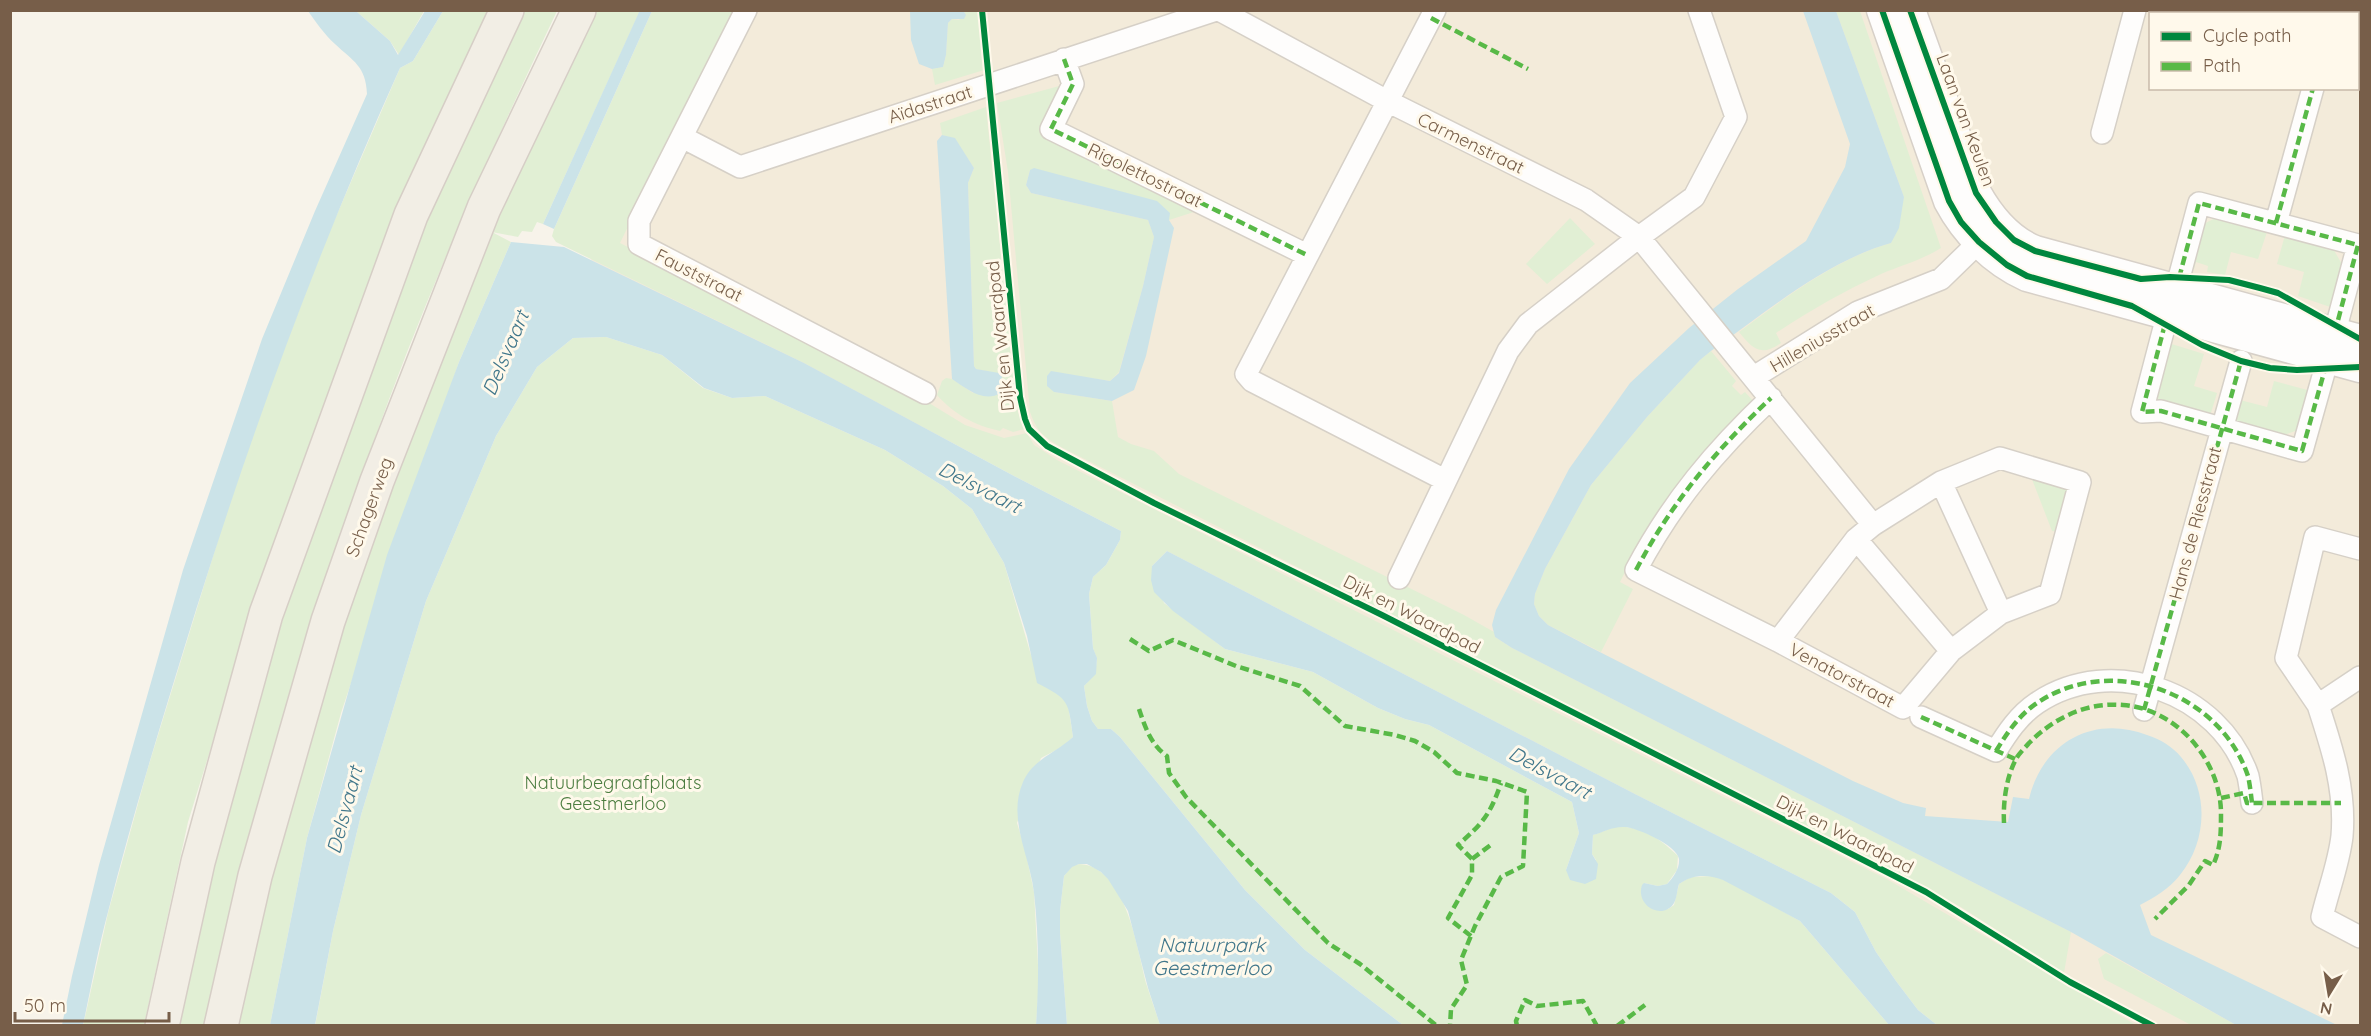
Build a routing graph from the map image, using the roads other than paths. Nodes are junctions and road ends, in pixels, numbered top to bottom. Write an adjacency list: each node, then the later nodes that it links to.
1 (507, 10): 46 (main road)
2 (579, 10): 47 (main road, Schagerweg)
3 (746, 10): 14 (street, Fauststraat)
4 (1218, 10): 10 (street, Aïdastraat); 12 (street, Carmenstraat)
5 (1435, 10): 12 (street)
6 (1700, 10): 17 (street)
7 (1882, 10): 16 (street, Laan van Keulen)
8 (1910, 10): 16 (street, Laan van Keulen)
9 (2135, 10): 13 (street)
10 (1064, 59): 14 (street, Aïdastraat); 18 (street, Rigolettostraat)
11 (2312, 90): 15 (street)
12 (1389, 102): 17 (street, Carmenstraat); 18 (street)
13 (2102, 133)
14 (682, 137): 26 (street, Fauststraat)
15 (2276, 223): 19 (street); 21 (street)
16 (1987, 232): 21 (street, Laan van Keulen); 23 (street, Laan van Keulen); 25 (street, Hilleniusstraat)
17 (1639, 237): 25 (street, Carmenstraat); 29 (street)
18 (1307, 255): 29 (street)
19 (2179, 278)
20 (2165, 324): 28 (street)
21 (2349, 332)
22 (2241, 360): 28 (street, Hans de Riesstraat)
23 (2361, 367)
24 (2325, 369): 28 (street)
25 (1754, 377): 27 (street)
26 (925, 393)
27 (1771, 398): 31 (street); 34 (street, Hilleniusstraat)
28 (2221, 427): 40 (street, Hans de Riesstraat)
29 (1445, 480): 35 (street)
30 (1941, 482): 31 (street, Venatorstraat); 36 (street); 36 (street, Venatorstraat)
31 (1873, 525): 32 (street, Venatorstraat)
32 (1856, 539): 37 (street, Venatorstraat); 38 (street)
33 (2361, 549): 41 (street)
34 (1636, 570): 37 (street, Venatorstraat)
35 (1399, 578)
36 (2001, 613): 38 (street, Venatorstraat)
37 (1778, 641): 38 (street, Venatorstraat)
38 (1952, 651)
39 (2361, 677): 41 (street)
40 (2151, 686): 42 (street, Hans de Riesstraat); 43 (street); 44 (street)
41 (2318, 705): 45 (street)
42 (2145, 710)
43 (1921, 717)
44 (2252, 803)
45 (2361, 937)
46 (162, 1026)
47 (221, 1026)

